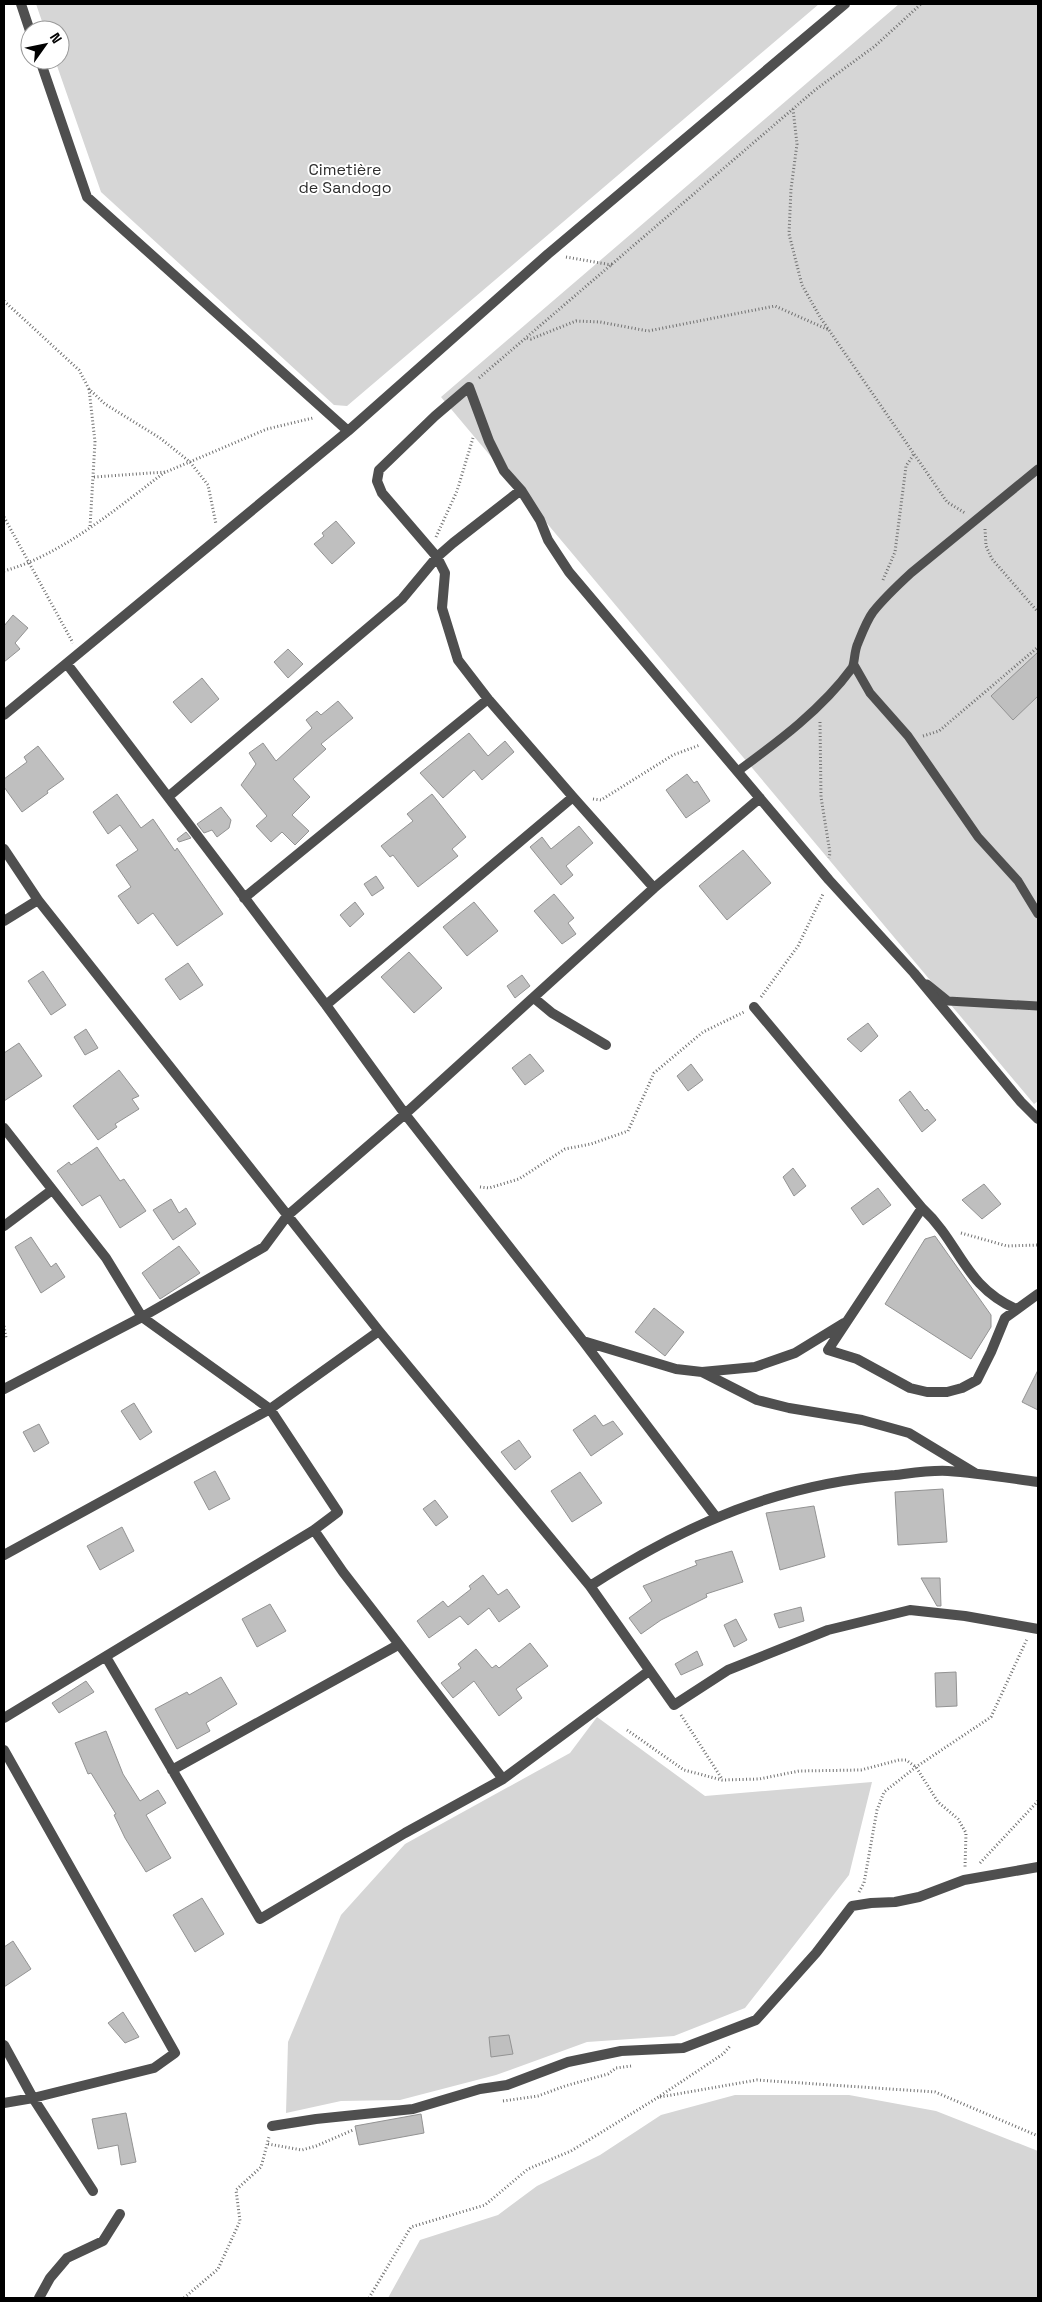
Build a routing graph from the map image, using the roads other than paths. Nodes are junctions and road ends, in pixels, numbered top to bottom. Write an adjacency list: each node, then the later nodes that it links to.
1 (21, 4): 3 (street)
2 (845, 4): 5 (street)
3 (26, 20)
4 (43, 70): 5 (street)
5 (348, 431): 9 (street)
6 (1038, 469): 10 (lane)
7 (521, 490): 8 (street); 8 (street); 13 (street)
8 (434, 553): 11 (street); 14 (street)
9 (67, 664): 12 (street); 14 (street)
10 (854, 665): 13 (lane); 21 (lane)
11 (488, 699): 15 (street); 19 (street)
12 (4, 715)
13 (738, 771): 16 (street)
14 (168, 797): 19 (street)
15 (573, 798): 18 (street); 25 (street)
16 (760, 798): 18 (street); 23 (street)
17 (4, 849): 20 (street)
18 (654, 888): 24 (street)
19 (244, 898): 25 (street)
20 (38, 900): 22 (street); 34 (street)
21 (1038, 914)
22 (4, 921)
23 (914, 973): 26 (lane); 30 (street)
24 (534, 998): 28 (street); 29 (street)
25 (326, 1005): 29 (street)
26 (1038, 1006)
27 (754, 1007): 33 (street)
28 (606, 1045)
29 (405, 1114): 34 (street); 41 (street)
30 (1038, 1120)
31 (4, 1128): 32 (street)
32 (52, 1190): 35 (street); 38 (street)
33 (922, 1208): 37 (street); 39 (street)
34 (286, 1216): 38 (street); 40 (street)
35 (4, 1226)
36 (1038, 1294): 37 (street)
37 (1016, 1309): 39 (street)
38 (142, 1317): 43 (street); 44 (street)
39 (847, 1321): 42 (street)
40 (379, 1332): 44 (street); 50 (street)
41 (583, 1341): 42 (street); 47 (street)
42 (702, 1372): 45 (street)
43 (4, 1389)
44 (270, 1409): 48 (street); 49 (street)
45 (978, 1474): 46 (street); 47 (street)
46 (1038, 1482)
47 (716, 1517): 50 (street)
48 (314, 1530): 52 (street); 53 (street)
49 (4, 1555)
50 (590, 1586): 54 (street)
51 (1036, 1628): 54 (street)
52 (398, 1644): 57 (street); 58 (street)
53 (106, 1657): 55 (street); 57 (street)
54 (649, 1671): 58 (street)
55 (4, 1718)
56 (4, 1750): 61 (street)
57 (172, 1770): 58 (street)
58 (504, 1779)
59 (1038, 1867): 63 (street)
60 (4, 2045): 61 (street)
61 (33, 2098): 62 (street); 64 (street)
62 (4, 2103)
63 (272, 2126)
64 (93, 2191)
65 (120, 2214): 66 (street)
66 (39, 2298)

